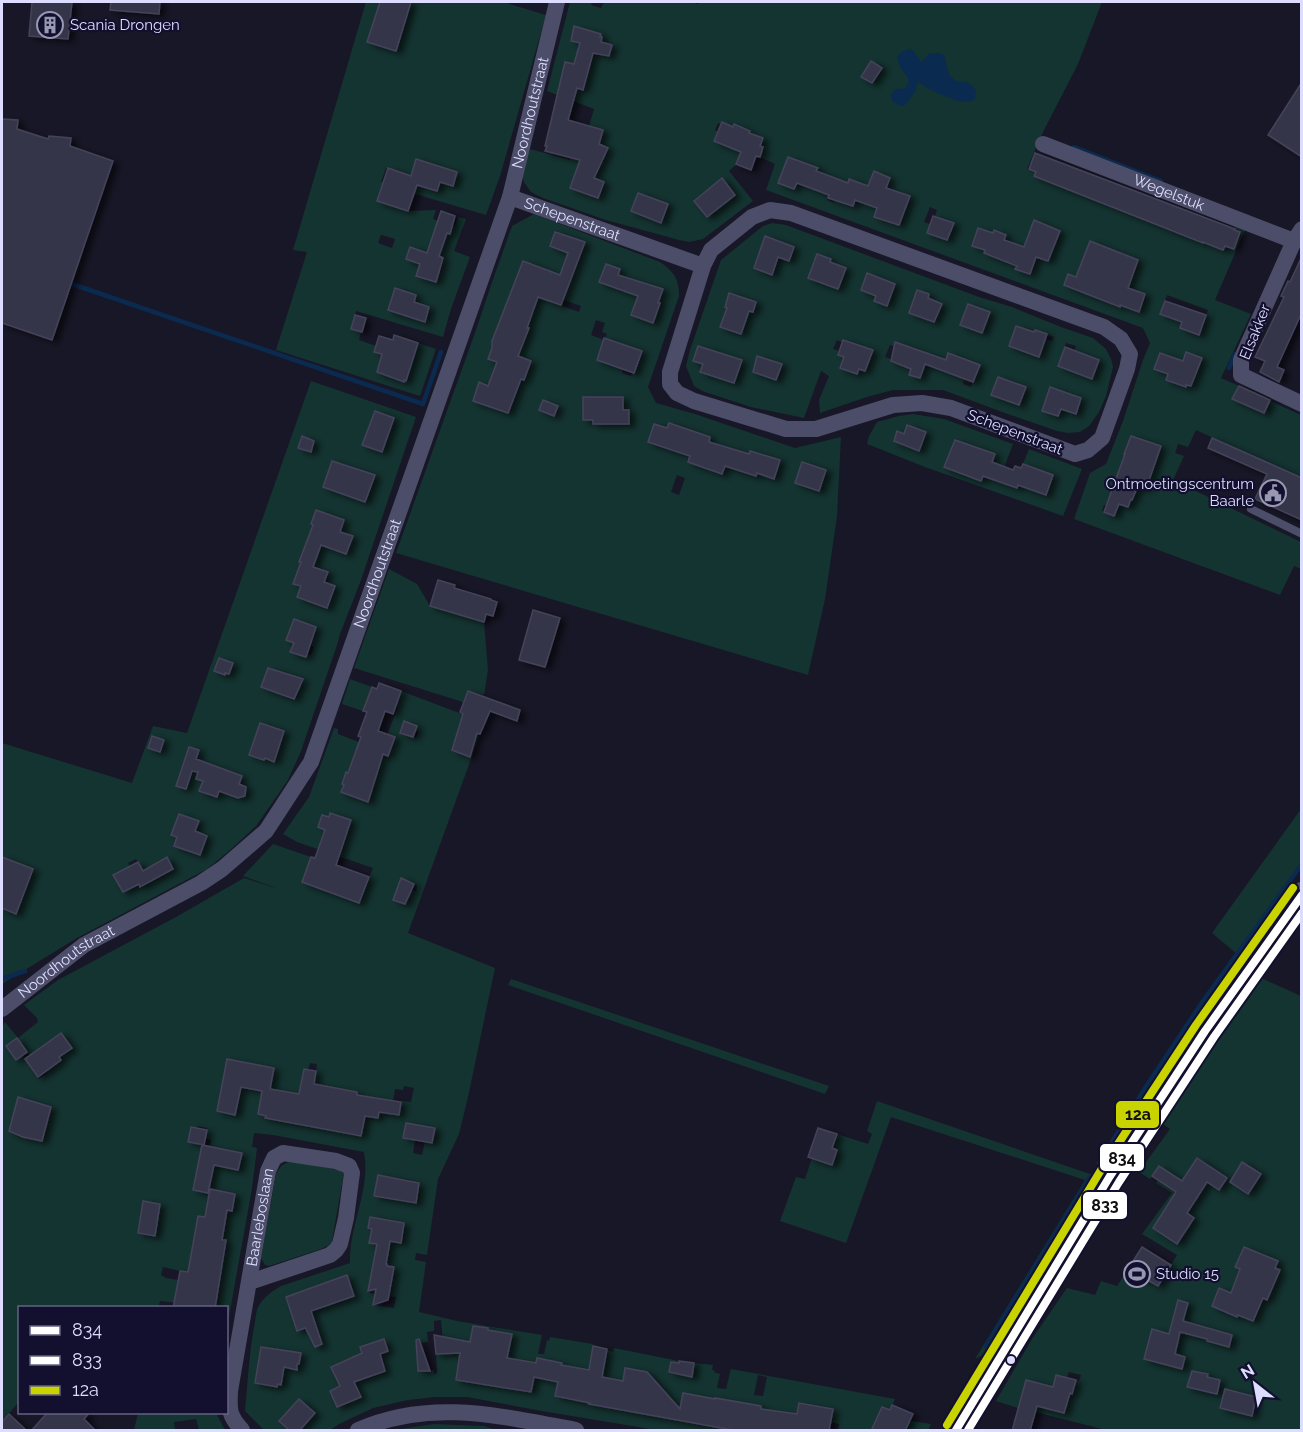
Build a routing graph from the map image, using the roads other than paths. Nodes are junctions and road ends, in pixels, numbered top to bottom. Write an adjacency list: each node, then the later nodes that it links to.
1 (557, 2): 3 (street, Noordhoutstraat)
2 (1043, 144): 4 (street, Wegelstuk)
3 (510, 197): 5 (street, Schepenstraat); 10 (street, Noordhoutstraat)
4 (1298, 235): 6 (street, Elsakker)
5 (703, 266): 5 (street, Schepenstraat)
6 (1302, 404)
7 (1251, 509): 8 (lane)
8 (1302, 534)
9 (1302, 894): 16 (main road)
10 (2, 1009)
11 (250, 1282): 11 (street, Baarleboslaan); 13 (street, Baarleboslaan)
12 (520, 1425): 14 (street); 15 (street)
13 (242, 1431)
14 (358, 1431)
15 (576, 1431)
16 (956, 1431)

